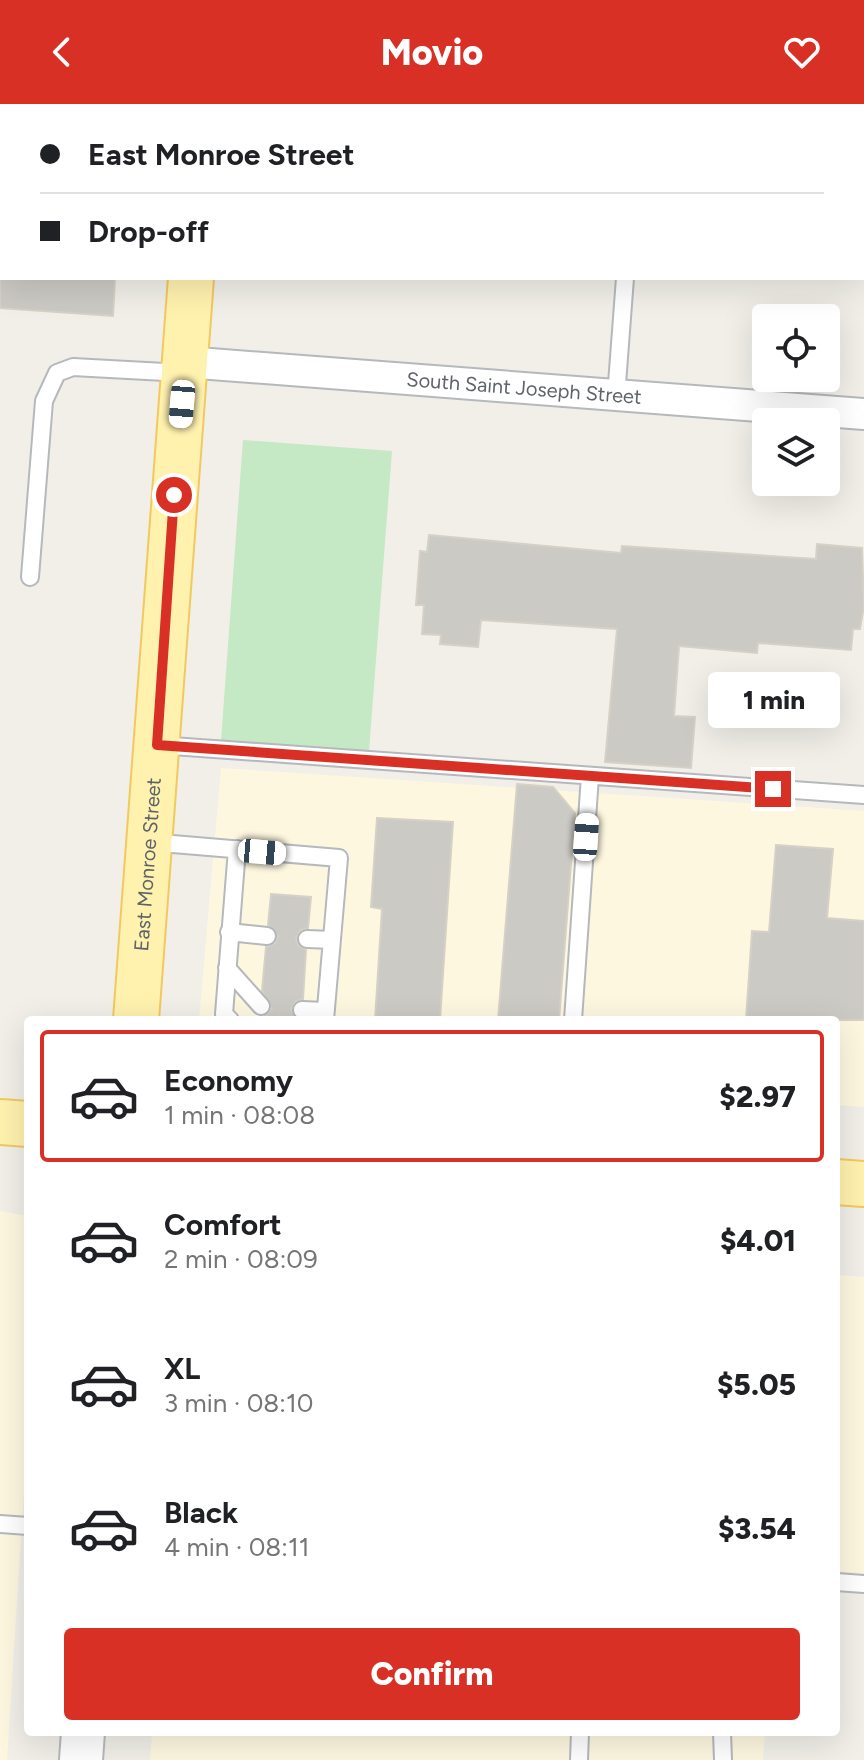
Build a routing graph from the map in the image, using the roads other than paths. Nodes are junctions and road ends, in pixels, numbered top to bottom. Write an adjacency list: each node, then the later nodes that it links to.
1 (191, 280): 3 (main road, East Monroe Street)
2 (625, 280): 4 (lane)
3 (184, 368): 4 (street, South Saint Joseph Street); 6 (lane); 7 (main road, East Monroe Street)
4 (616, 397): 5 (street, South Saint Joseph Street)
5 (864, 414)
6 (30, 577)
7 (157, 745): 8 (lane); 10 (main road, East Monroe Street)
8 (590, 776): 9 (lane); 22 (lane)
9 (864, 795)
10 (148, 842): 11 (lane); 19 (main road, East Monroe Street)
11 (237, 849): 12 (lane); 15 (lane)
12 (229, 932): 13 (lane); 16 (lane)
13 (267, 936)
14 (307, 939): 15 (lane)
15 (332, 940): 21 (lane)
16 (227, 968): 17 (lane); 20 (lane)
17 (261, 1006)
18 (302, 1010): 21 (lane)
19 (136, 1016)
20 (226, 1016)
21 (325, 1016)
22 (573, 1016)
23 (0, 1122): 24 (main road)
24 (24, 1124)
25 (840, 1182): 26 (main road)
26 (864, 1184)
27 (0, 1524): 28 (lane)
28 (24, 1526)
29 (840, 1582): 30 (lane)
30 (864, 1584)
31 (83, 1736): 34 (main road)
32 (580, 1736): 35 (lane)
33 (722, 1736): 36 (lane)
34 (81, 1760)
35 (579, 1760)
36 (723, 1760)

